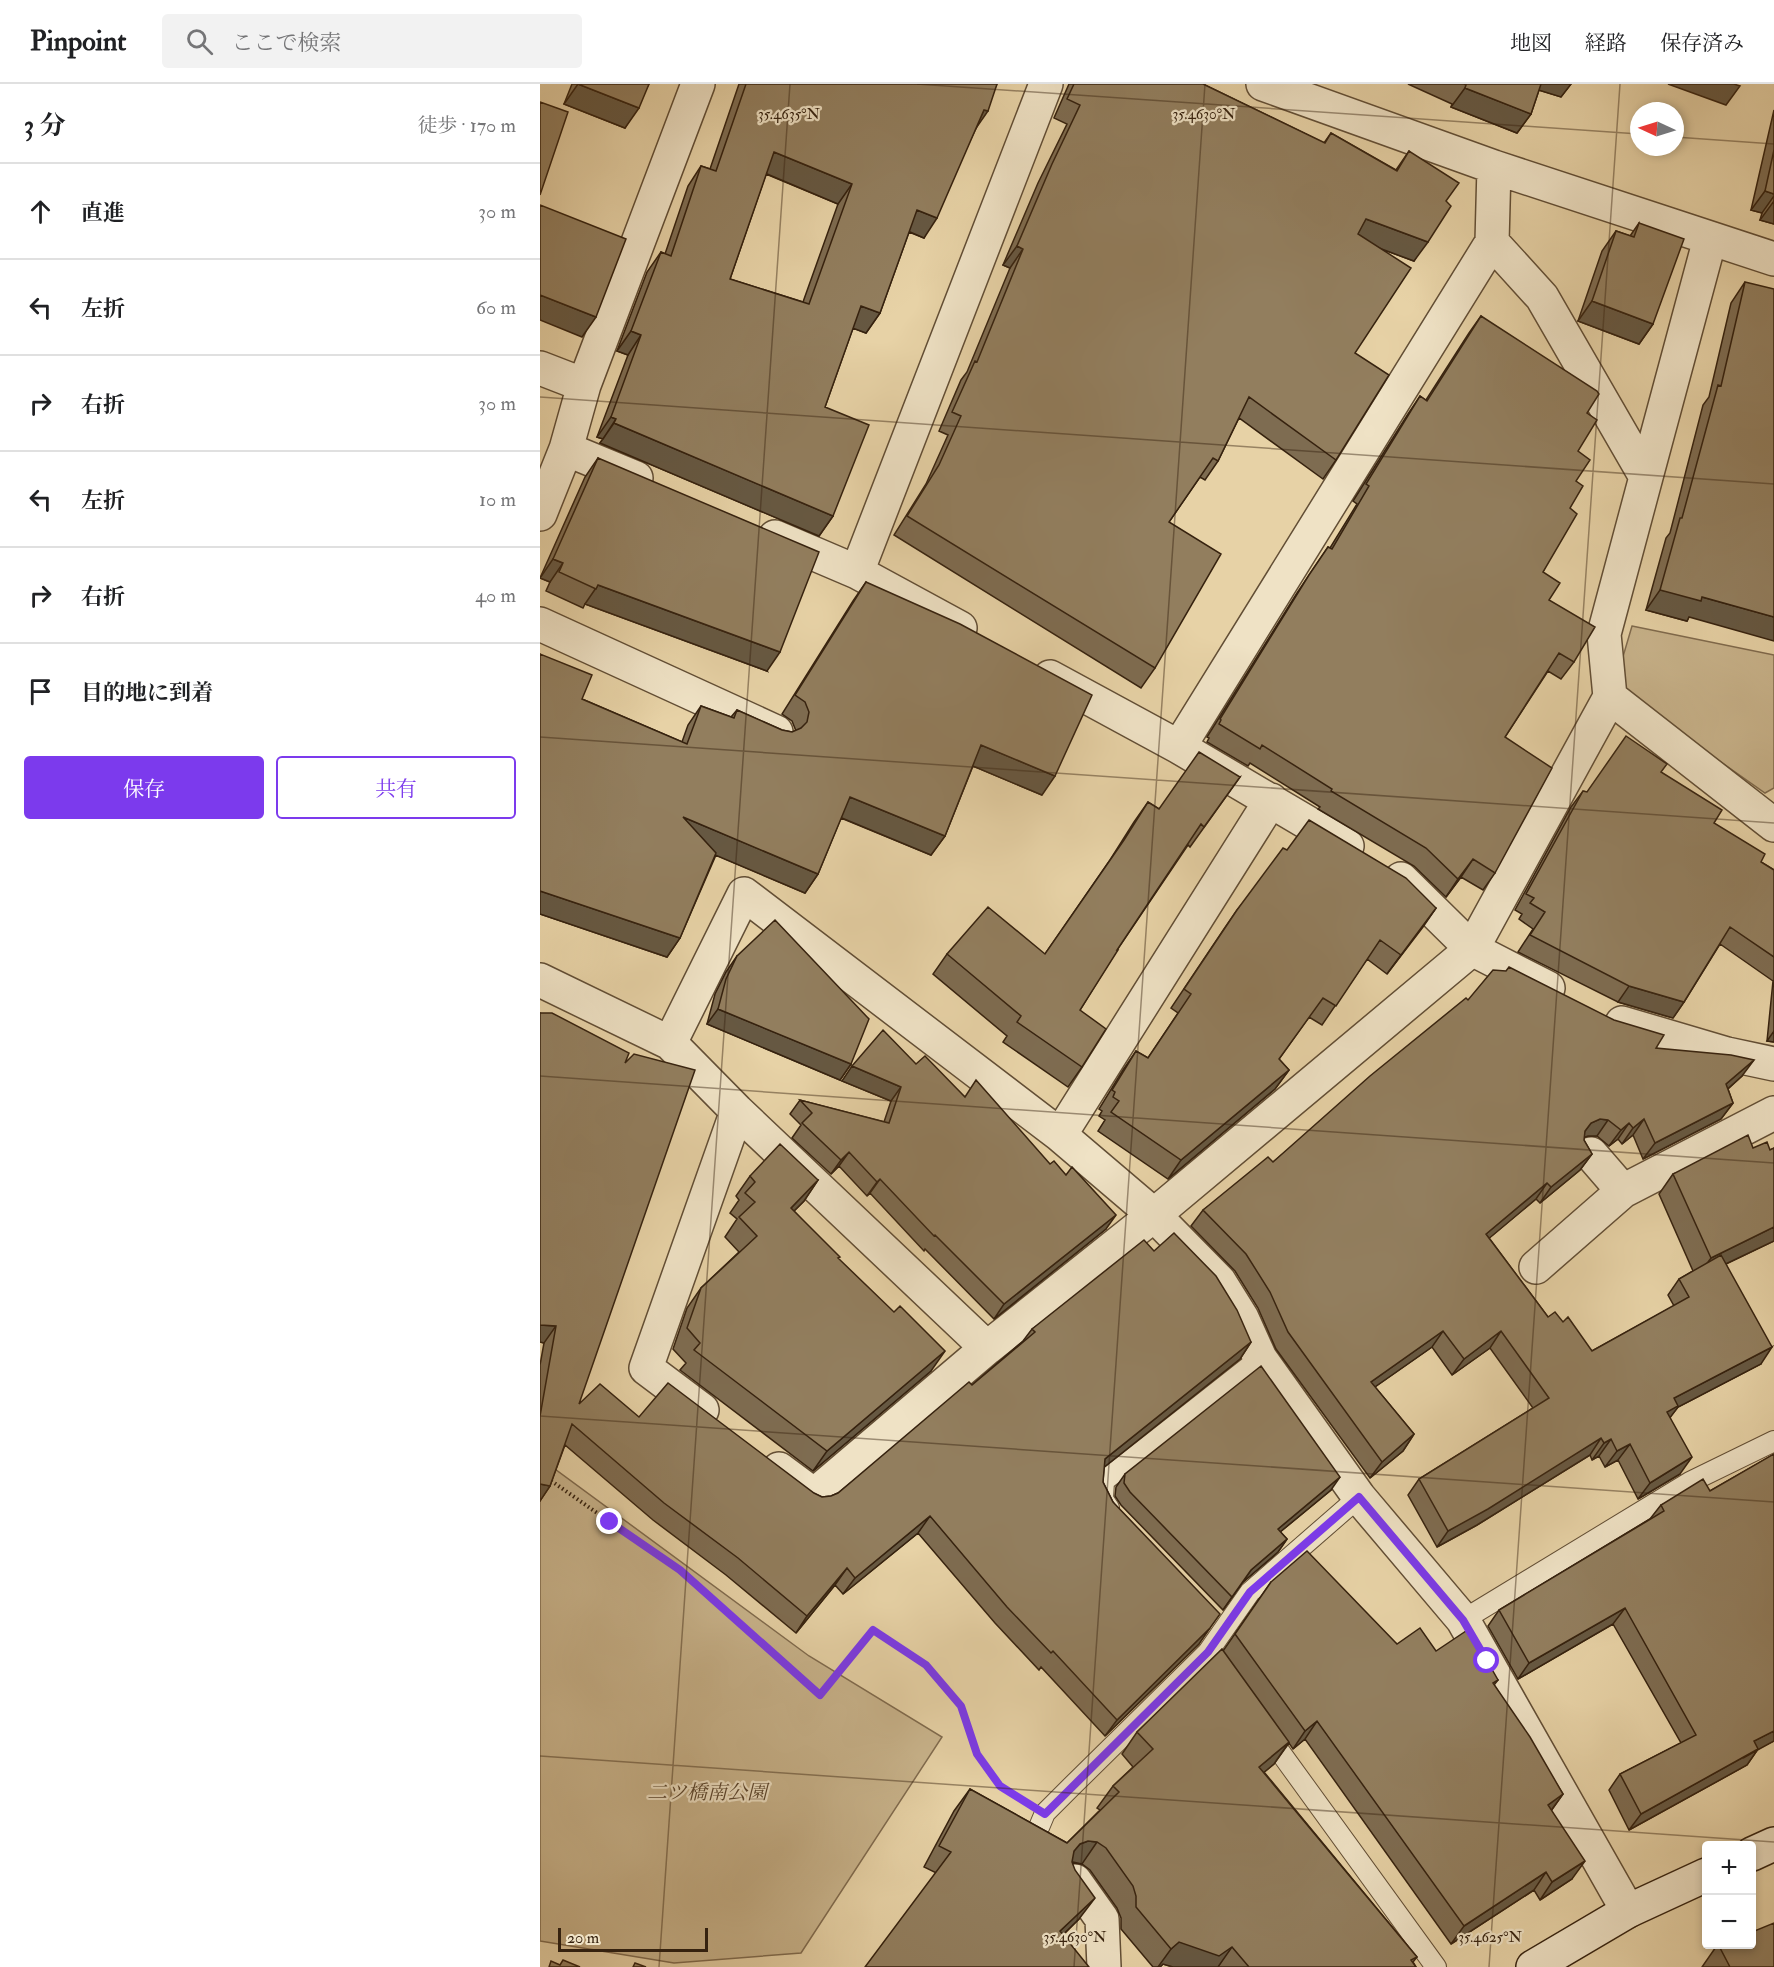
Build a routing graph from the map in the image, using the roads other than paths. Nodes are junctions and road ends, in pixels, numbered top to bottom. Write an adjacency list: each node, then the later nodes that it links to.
1 (698, 84): 9 (street)
2 (1046, 84): 15 (street)
3 (1263, 84): 4 (street)
4 (1494, 167): 5 (street); 6 (street)
5 (1710, 239): 7 (street); 11 (street)
6 (1491, 242): 11 (street); 21 (street)
7 (1774, 259)
8 (540, 368): 9 (street)
9 (584, 385): 10 (street)
10 (566, 449): 12 (street); 13 (street)
11 (1646, 477): 19 (street)
12 (663, 490)
13 (540, 514)
14 (749, 526): 15 (street)
15 (857, 572): 17 (street)
16 (540, 624): 20 (street)
17 (981, 639)
18 (1023, 662): 21 (street)
19 (1610, 697): 23 (street); 24 (street)
20 (777, 732)
21 (1179, 747): 22 (street)
22 (1271, 800): 24 (street); 30 (street)
23 (1774, 825)
24 (1472, 949): 27 (street); 33 (street)
25 (540, 980): 26 (street)
26 (670, 1043): 28 (street); 30 (street)
27 (1774, 1064)
28 (737, 1111): 35 (street); 37 (street)
29 (1774, 1113): 32 (street)
30 (1060, 1135): 33 (street)
31 (1591, 1154): 32 (street)
32 (1623, 1191): 34 (street)
33 (1155, 1215): 35 (street); 36 (street)
34 (1536, 1267)
35 (987, 1348): 39 (street)
36 (1260, 1358): 40 (street); 41 (lane)
37 (721, 1424)
38 (1774, 1441): 43 (lane)
39 (758, 1453)
40 (1359, 1497): 43 (street); 44 (lane)
41 (1119, 1521)
42 (1208, 1612): 44 (lane)
43 (1463, 1620): 53 (street)
44 (1224, 1629): 45 (lane)
45 (1208, 1652): 46 (lane); 48 (lane)
46 (1222, 1671)
47 (1256, 1719): 55 (lane)
48 (1037, 1832)
49 (1774, 1844): 50 (street)
50 (1756, 1852)
51 (1702, 1877): 53 (street)
52 (1075, 1881): 54 (street)
53 (1628, 1911): 56 (street)
54 (1104, 1967)
55 (1436, 1967)
56 (1533, 1967)

